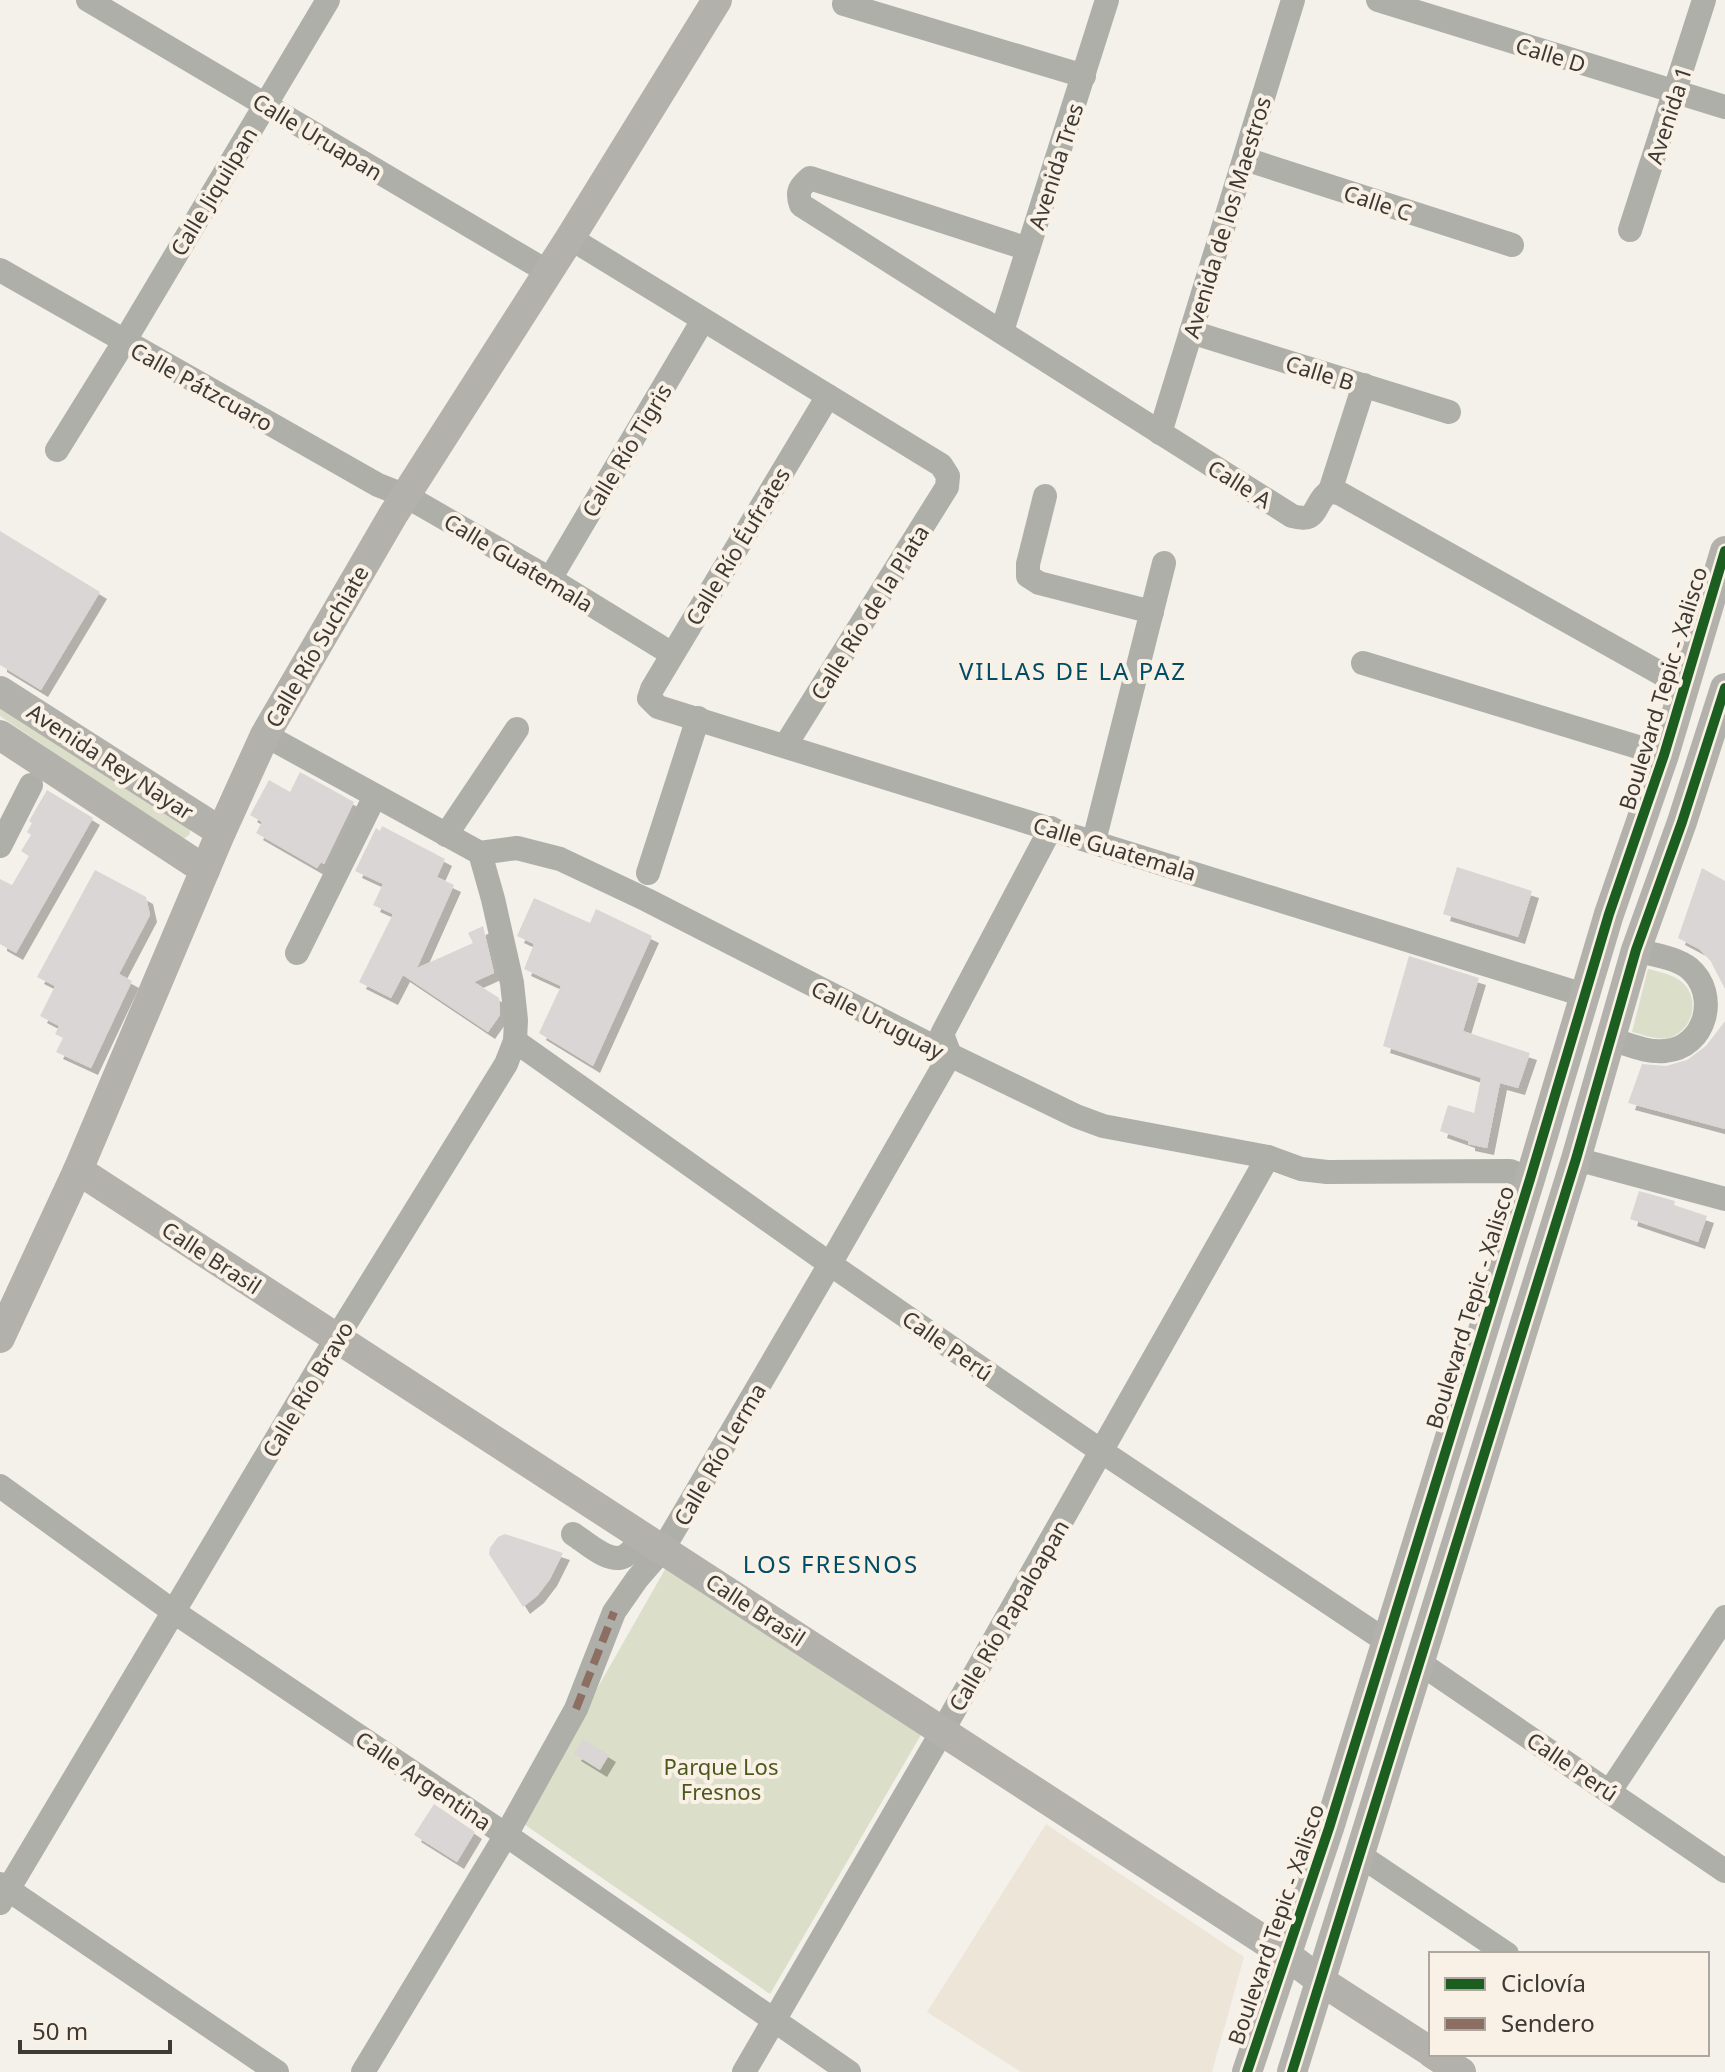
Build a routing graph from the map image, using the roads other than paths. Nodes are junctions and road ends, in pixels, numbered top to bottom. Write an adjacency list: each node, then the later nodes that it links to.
1 (88, 0): 11 (street, Calle Uruapan)
2 (328, 0): 11 (street, Calle Jiquilpan)
3 (717, 0): 15 (main road, Calle Río Suchiate)
4 (1107, 0): 9 (street, Avenida Tres)
5 (1293, 0): 13 (street, Avenida de los Maestros)
6 (1378, 0): 10 (street, Calle D)
7 (1704, 0): 10 (street, Avenida 1)
8 (844, 4): 9 (street)
9 (1084, 76): 17 (street, Avenida Tres)
10 (1676, 92): 12 (street, Calle D); 14 (street, Avenida 1)
11 (265, 104): 19 (street, Calle Uruapan); 23 (street, Calle Jiquilpan)
12 (1725, 107)
13 (1245, 159): 16 (street, Calle C); 22 (street, Avenida de los Maestros)
14 (1630, 230)
15 (570, 238): 19 (main road, Calle Río Suchiate); 20 (street)
16 (1512, 245)
17 (1028, 249): 21 (street, Avenida Tres); 21 (street, Calle A)
18 (0, 270): 23 (street, Calle Pátzcuaro)
19 (548, 272): 30 (main road, Calle Río Suchiate)
20 (703, 320): 25 (street); 34 (street, Calle Río Tigris)
21 (1002, 331): 27 (street, Calle A)
22 (1191, 332): 24 (street, Calle B); 27 (street, Avenida de los Maestros)
23 (124, 342): 28 (street, Calle Jiquilpan); 30 (street, Calle Pátzcuaro)
24 (1364, 385): 26 (street, Calle B); 29 (street)
25 (828, 396): 36 (street, Calle Río Éufrates); 46 (street, Calle Río de la Plata)
26 (1449, 412)
27 (1160, 433): 29 (street, Calle A)
28 (57, 450)
29 (1330, 491): 38 (street)
30 (406, 496): 34 (street, Calle Guatemala); 45 (main road, Calle Río Suchiate)
31 (1045, 496): 35 (street)
32 (1725, 551): 38 (main road, Boulevard Tepic - Xalisco)
33 (1164, 563): 35 (street)
34 (550, 579): 36 (street, Calle Guatemala)
35 (1152, 612): 54 (street)
36 (672, 654): 41 (street, Calle Río Éufrates)
37 (1363, 663): 47 (street)
38 (1685, 687): 47 (main road, Boulevard Tepic - Xalisco); 50 (main road)
39 (1725, 688): 50 (main road)
40 (0, 691): 52 (main road, Avenida Rey Nayar)
41 (649, 698): 42 (street, Calle Guatemala)
42 (698, 718): 46 (street, Calle Guatemala); 58 (street)
43 (517, 729): 53 (street)
44 (0, 735): 57 (main road, Avenida Rey Nayar)
45 (265, 735): 49 (street); 52 (main road, Calle Río Suchiate)
46 (785, 746): 51 (street, Calle Guatemala)
47 (1664, 755): 59 (main road, Boulevard Tepic - Xalisco)
48 (31, 785): 55 (street)
49 (375, 796): 53 (street); 61 (street)
50 (1682, 822): 60 (main road)
51 (1051, 828): 54 (street, Calle Guatemala); 65 (street, Calle Río Lerma)
52 (221, 832): 57 (main road, Calle Río Suchiate)
53 (446, 835): 56 (street)
54 (1094, 841): 62 (street, Calle Guatemala)
55 (0, 846)
56 (480, 853): 64 (street, Calle Río Bravo); 65 (street, Calle Uruguay)
57 (205, 870): 68 (main road, Calle Río Suchiate)
58 (648, 873)
59 (1609, 914): 62 (main road, Boulevard Tepic - Xalisco); 63 (main road)
60 (1636, 950): 63 (main road); 63 (street)
61 (297, 953)
62 (1584, 995): 69 (main road, Boulevard Tepic - Xalisco)
63 (1610, 1039): 67 (main road)
64 (515, 1041): 71 (street, Calle Perú); 73 (street, Calle Río Bravo)
65 (950, 1055): 66 (street, Calle Uruguay); 71 (street, Calle Río Lerma)
66 (1268, 1157): 69 (street, Calle Uruguay); 75 (street, Calle Río Papaloapan)
67 (1576, 1159): 70 (street); 74 (main road)
68 (78, 1170): 72 (main road, Calle Río Suchiate); 73 (main road, Calle Brasil)
69 (1530, 1179): 74 (main road); 77 (main road, Boulevard Tepic - Xalisco)
70 (1725, 1199)
71 (830, 1264): 75 (street, Calle Perú); 79 (street, Calle Río Lerma)
72 (0, 1338)
73 (336, 1339): 79 (main road, Calle Brasil); 80 (street, Calle Río Bravo)
74 (1508, 1376): 83 (main road)
75 (1101, 1451): 82 (street, Calle Perú); 85 (street, Calle Río Papaloapan)
76 (0, 1486): 80 (street, Calle Argentina)
77 (1431, 1497): 82 (main road, Boulevard Tepic - Xalisco); 83 (main road)
78 (573, 1534): 79 (street)
79 (653, 1542): 85 (main road, Calle Brasil); 88 (street, Calle Río Lerma)
80 (174, 1612): 88 (street, Calle Argentina); 91 (street, Calle Río Bravo)
81 (1725, 1617): 86 (street)
82 (1386, 1641): 84 (main road); 87 (main road, Boulevard Tepic - Xalisco)
83 (1420, 1663): 84 (main road); 86 (street, Calle Perú)
84 (1401, 1724): 89 (main road)
85 (943, 1730): 93 (main road, Calle Brasil); 95 (street, Calle Río Papaloapan)
86 (1610, 1791): 90 (street, Calle Perú)
87 (1329, 1828): 93 (main road, Boulevard Tepic - Xalisco); 94 (main road)
88 (506, 1835): 95 (street, Calle Argentina); 99 (street, Calle Río Lerma)
89 (1361, 1856): 92 (street); 94 (main road)
90 (1725, 1871)
91 (3, 1892): 98 (street)
92 (1504, 1952)
93 (1285, 1954): 94 (main road, Calle Brasil); 102 (main road, Boulevard Tepic - Xalisco); 103 (main road)
94 (1321, 1981): 96 (main road, Calle Brasil); 104 (main road)
95 (774, 2020): 100 (street, Calle Río Papaloapan); 101 (street, Calle Argentina)
96 (1429, 2051)
97 (1437, 2056): 105 (main road, Calle Brasil)
98 (277, 2072)
99 (363, 2072)
100 (744, 2072)
101 (849, 2072)
102 (1247, 2072)
103 (1264, 2072)
104 (1292, 2072)
105 (1461, 2072)

